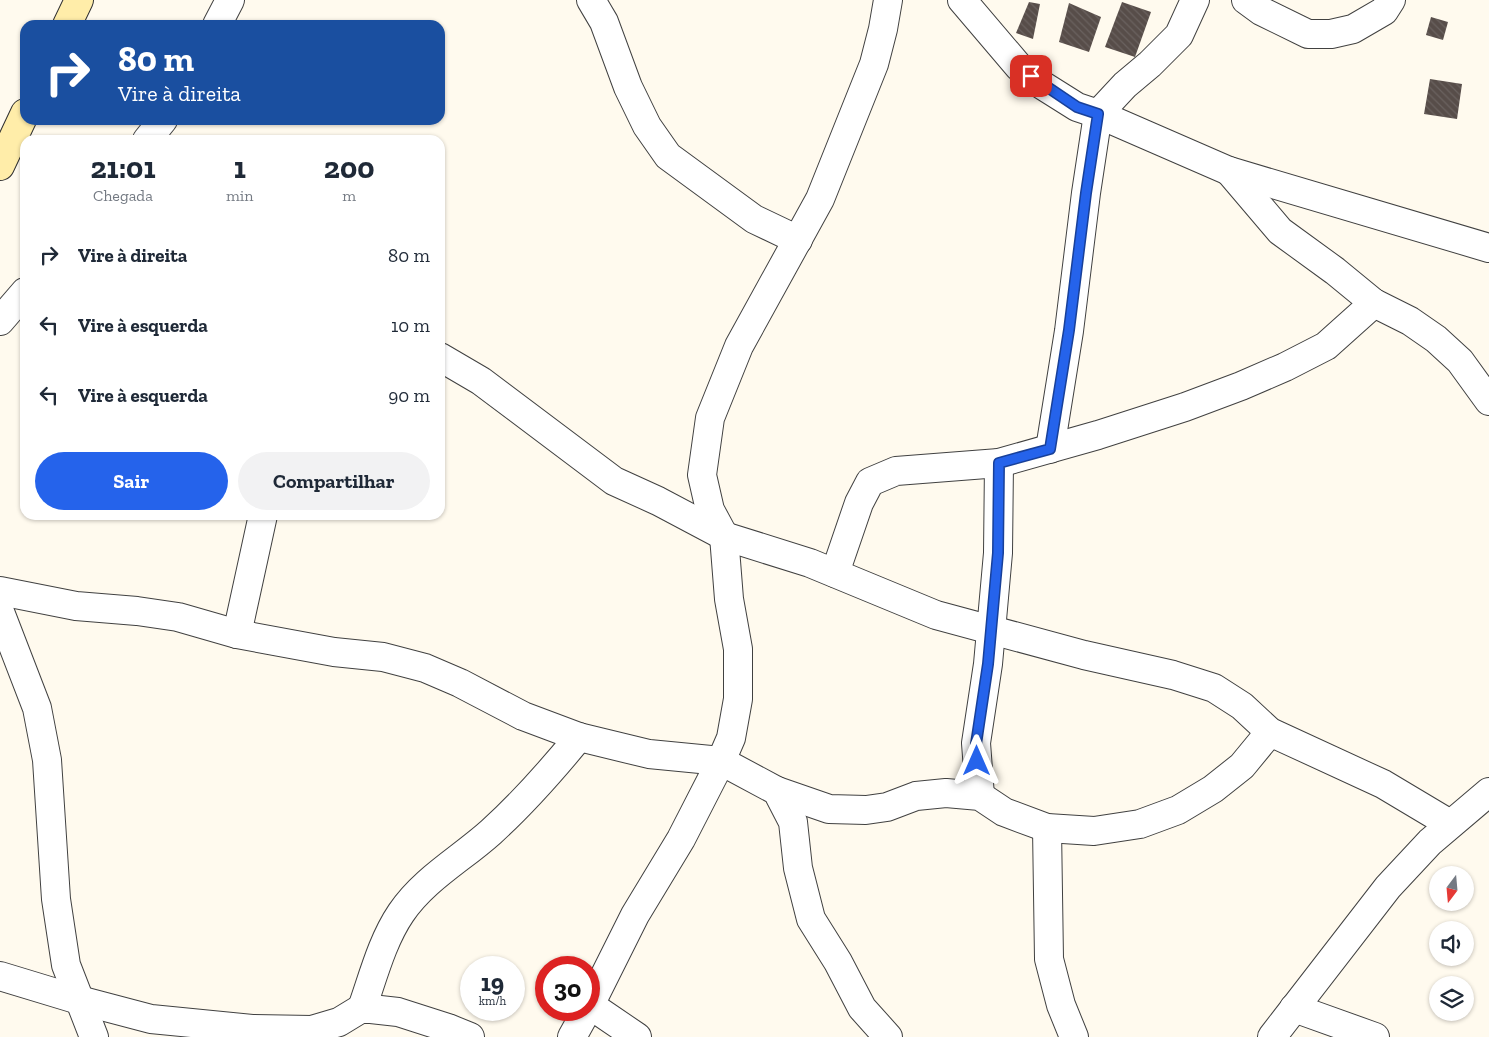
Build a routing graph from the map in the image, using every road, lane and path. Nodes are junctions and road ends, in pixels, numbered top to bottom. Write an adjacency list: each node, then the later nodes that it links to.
1 (79, 0): 9 (street)
2 (230, 0): 10 (street)
3 (592, 0): 17 (street)
4 (888, 0): 17 (street)
5 (962, 0): 11 (street)
6 (1195, 0): 11 (street)
7 (1246, 0): 8 (street)
8 (1391, 0)
9 (69, 20)
10 (220, 20)
11 (1098, 114): 16 (street); 24 (street)
12 (20, 124): 15 (street)
13 (159, 125): 14 (street)
14 (151, 135)
15 (0, 166)
16 (1229, 171): 18 (street); 20 (street)
17 (798, 240): 27 (street)
18 (1489, 248)
19 (20, 298): 21 (street)
20 (1374, 303): 23 (street); 24 (street)
21 (0, 322)
22 (445, 360): 27 (street)
23 (1489, 401)
24 (1050, 449): 25 (street)
25 (999, 463): 28 (street); 31 (street)
26 (262, 520): 32 (street)
27 (724, 536): 28 (street); 35 (street)
28 (836, 574): 31 (street)
29 (0, 591): 32 (street)
30 (0, 612): 43 (street)
31 (991, 631): 33 (street); 38 (street)
32 (237, 634): 34 (street)
33 (1270, 732): 39 (street); 40 (street)
34 (579, 737): 35 (street); 44 (street)
35 (721, 761): 36 (street); 42 (street)
36 (777, 791): 38 (street); 52 (street)
37 (1489, 792): 39 (street)
38 (980, 796): 40 (street)
39 (1450, 824): 45 (street)
40 (1047, 828): 53 (street)
41 (0, 976): 43 (street)
42 (600, 985)
43 (79, 1000): 44 (street); 48 (street)
44 (362, 1008): 49 (street)
45 (1294, 1008): 54 (street); 55 (street)
46 (600, 1014): 51 (street)
47 (581, 1021): 50 (street)
48 (94, 1037)
49 (470, 1037)
50 (572, 1037)
51 (636, 1037)
52 (888, 1037)
53 (1074, 1037)
54 (1272, 1037)
55 (1375, 1037)

